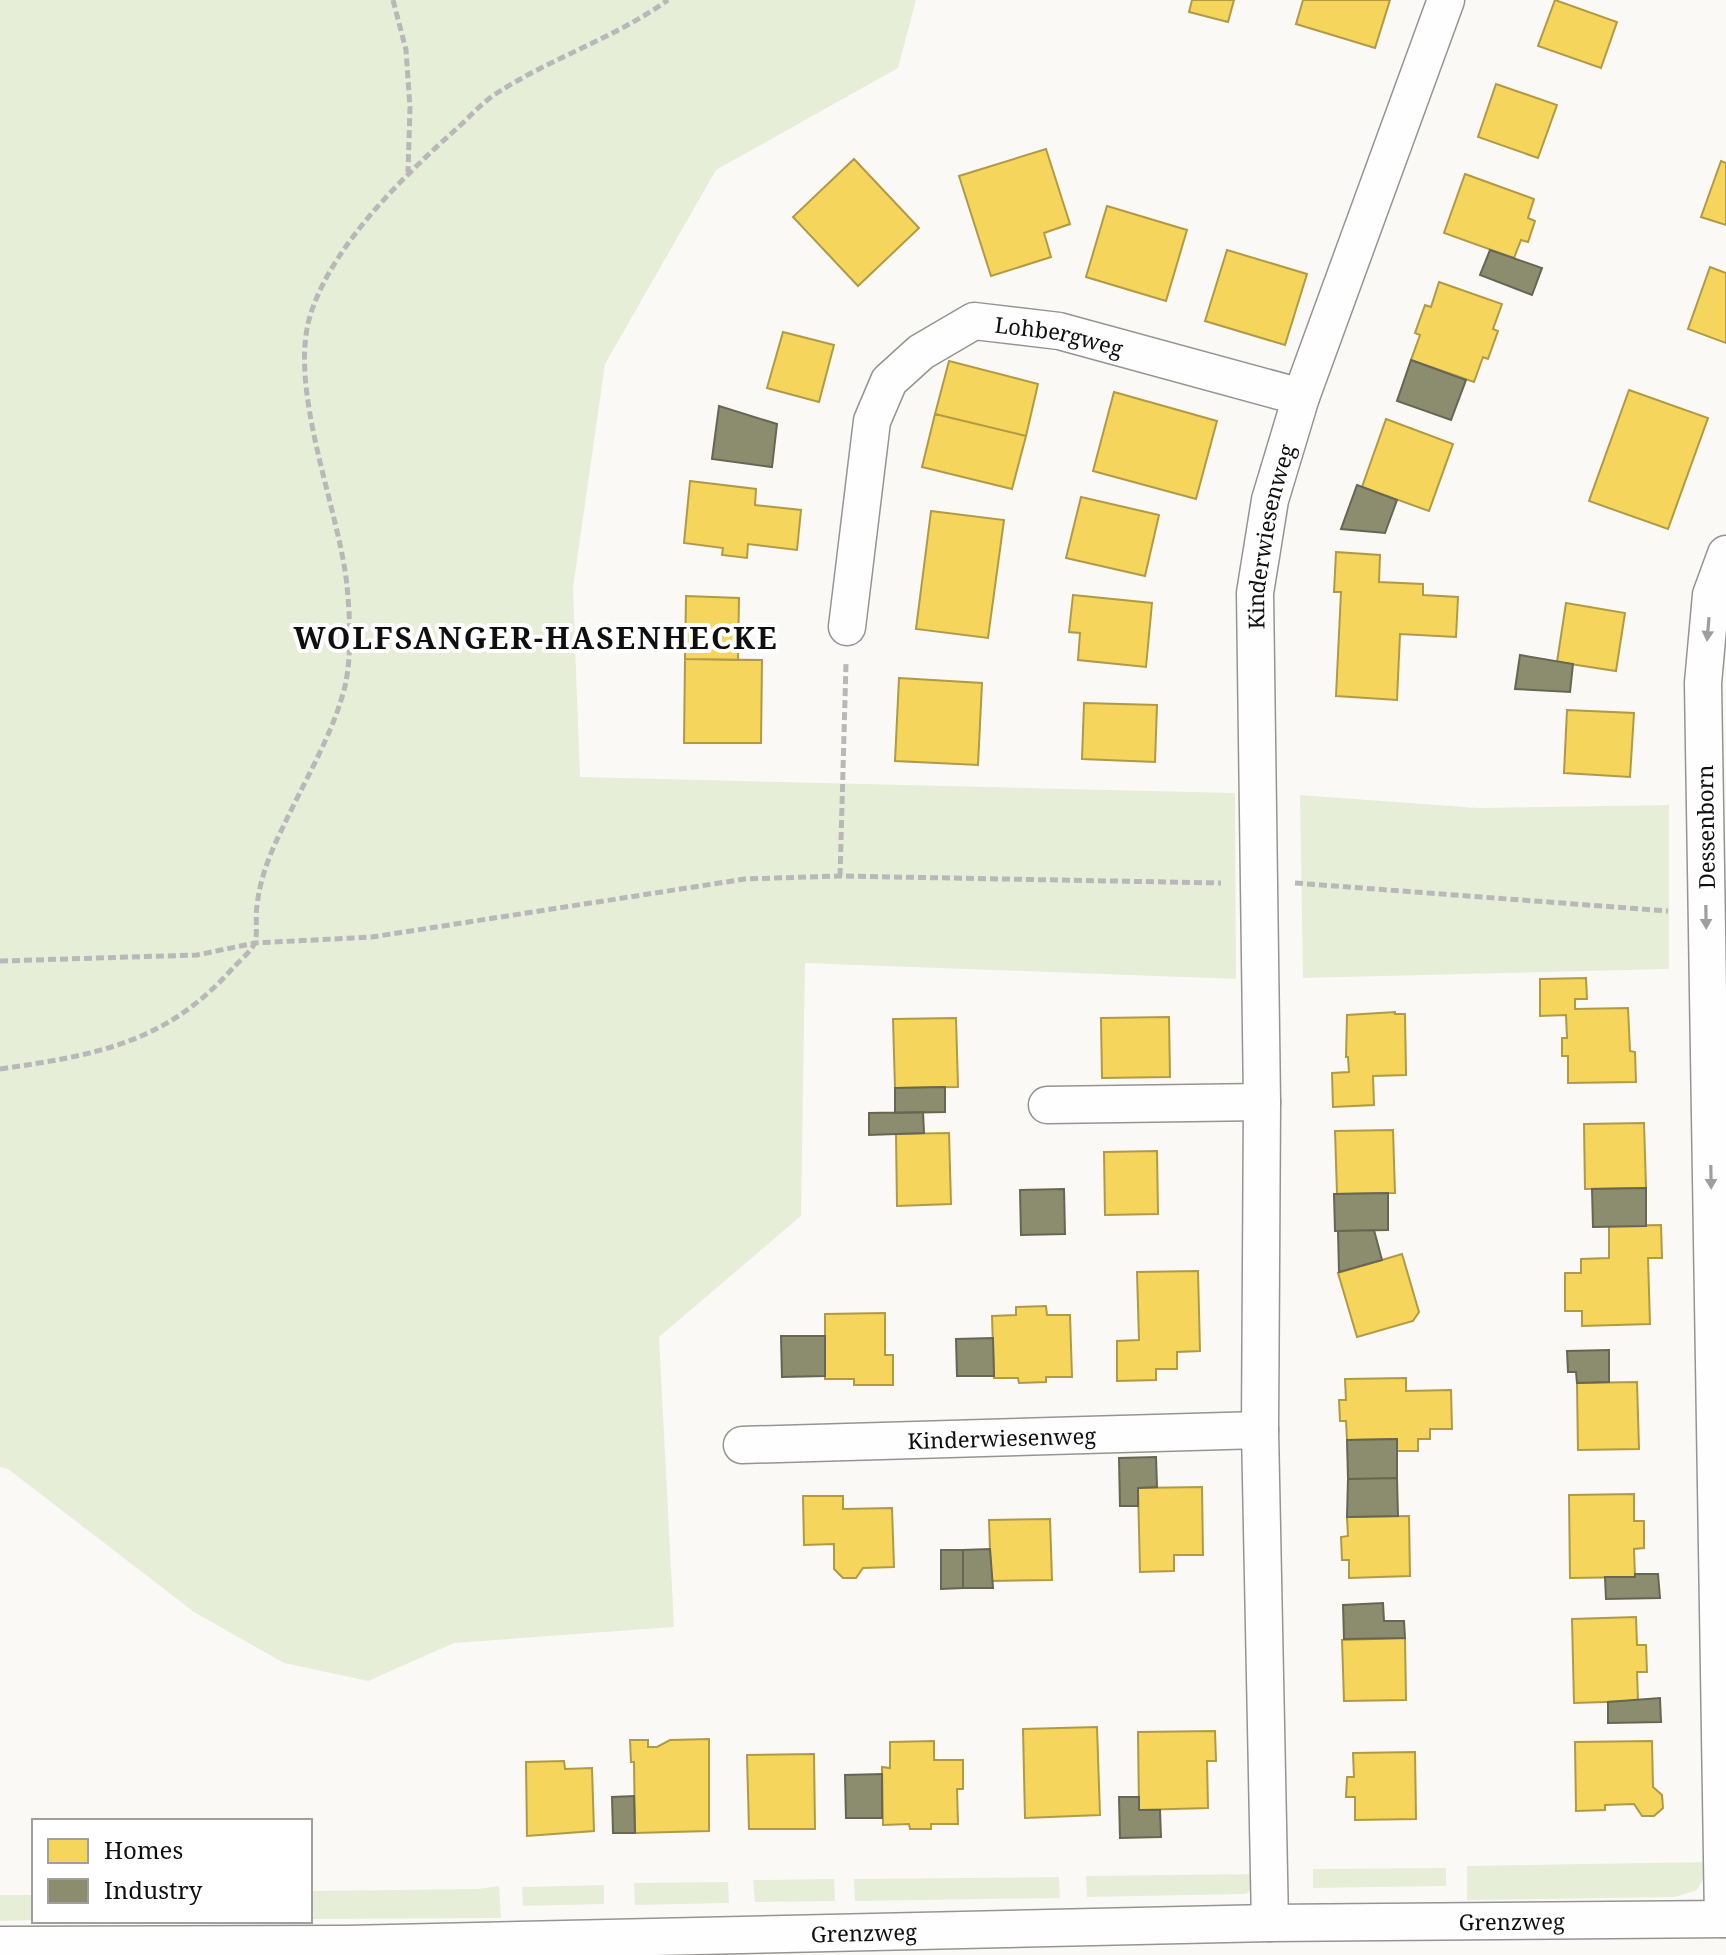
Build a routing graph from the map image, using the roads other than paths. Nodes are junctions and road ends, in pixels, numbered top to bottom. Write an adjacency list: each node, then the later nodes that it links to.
1 (1446, 0): 2 (street, Kinderwiesenweg)
2 (1301, 397): 4 (street, Lohbergweg); 5 (street, Kinderwiesenweg)
3 (1726, 554): 9 (street, Dessenborn, one-way to 9)
4 (847, 627)
5 (1262, 1102): 6 (street); 7 (street, Kinderwiesenweg)
6 (1047, 1105)
7 (1260, 1430): 8 (street, Kinderwiesenweg); 10 (street, Kinderwiesenweg)
8 (742, 1445)
9 (1724, 1919): 10 (street, Grenzweg)
10 (1270, 1923): 11 (street, Grenzweg)
11 (0, 1945)

